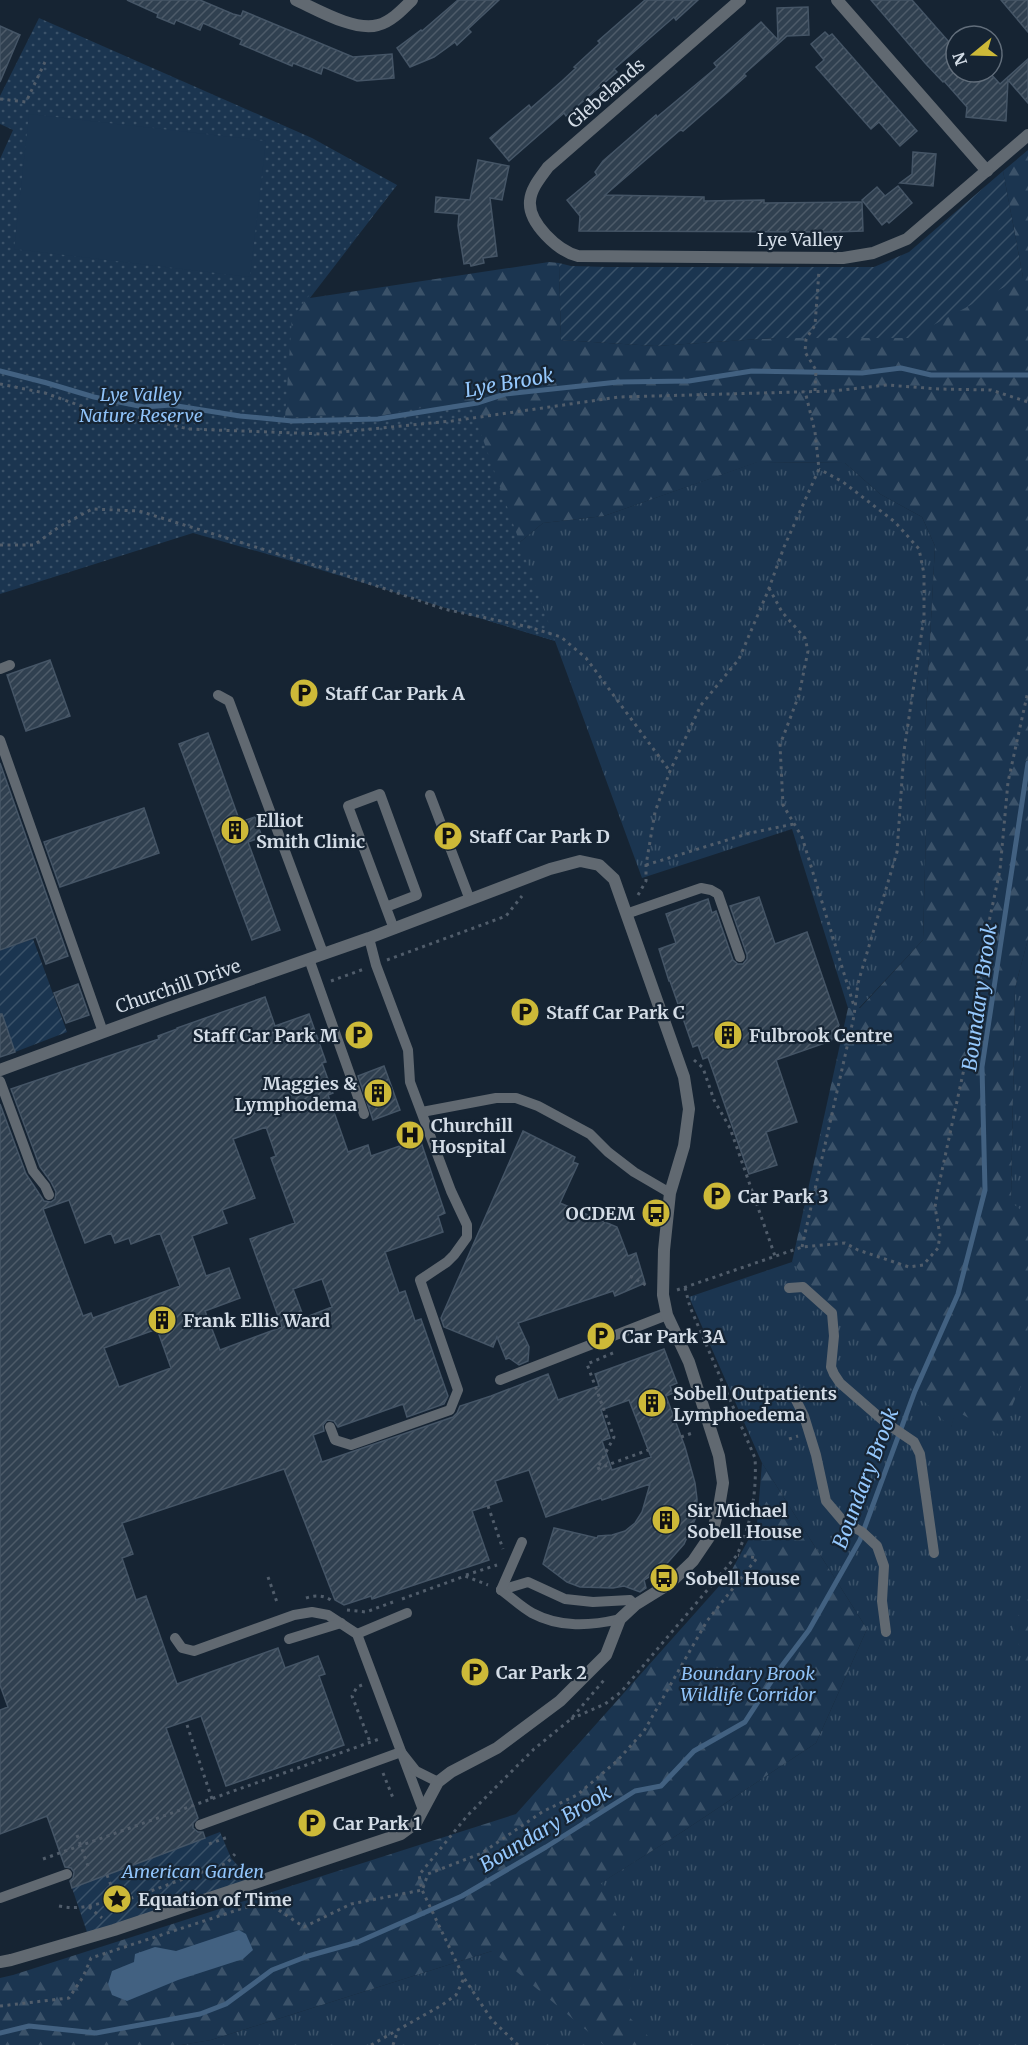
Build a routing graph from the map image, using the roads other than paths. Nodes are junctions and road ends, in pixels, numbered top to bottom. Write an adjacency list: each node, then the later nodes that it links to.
1 (296, 0): 2 (street)
2 (412, 0)
3 (740, 0): 7 (street, Glebelands)
4 (837, 0): 6 (street)
5 (1028, 135): 6 (street, Lye Valley)
6 (987, 171): 7 (street, Lye Valley)
7 (540, 228)
8 (218, 696): 16 (lane)
9 (0, 740): 19 (lane)
10 (430, 795): 11 (lane)
11 (470, 900): 13 (street, Churchill Drive); 14 (street, Churchill Drive)
12 (386, 907): 12 (lane); 14 (lane)
13 (626, 914): 17 (lane); 24 (street, Churchill Drive)
14 (393, 929): 15 (street, Churchill Drive)
15 (369, 938): 16 (street, Churchill Drive); 22 (lane)
16 (323, 953): 18 (street, Churchill Drive)
17 (740, 957)
18 (309, 959): 19 (street, Churchill Drive); 23 (lane)
19 (103, 1032): 20 (street, Churchill Drive)
20 (0, 1070)
21 (0, 1081): 25 (lane)
22 (422, 1112): 24 (lane); 30 (lane)
23 (364, 1114)
24 (670, 1193): 27 (street, Churchill Drive)
25 (49, 1195)
26 (789, 1288): 32 (lane)
27 (667, 1315): 28 (lane); 34 (street, Churchill Drive)
28 (500, 1380)
29 (796, 1400): 38 (lane)
30 (330, 1427)
31 (522, 1542): 33 (lane)
32 (934, 1553)
33 (501, 1590): 34 (lane); 36 (lane)
34 (635, 1605): 36 (street, Churchill Drive)
35 (407, 1613): 39 (lane)
36 (620, 1618): 43 (street)
37 (341, 1623): 39 (lane); 40 (lane); 41 (lane)
38 (886, 1632)
39 (357, 1634): 42 (lane)
40 (175, 1638)
41 (289, 1639)
42 (401, 1752): 43 (lane); 44 (lane); 45 (lane)
43 (438, 1782): 44 (street)
44 (423, 1810): 48 (street)
45 (200, 1825)
46 (67, 1874): 47 (lane)
47 (0, 1898)
48 (0, 1962)

